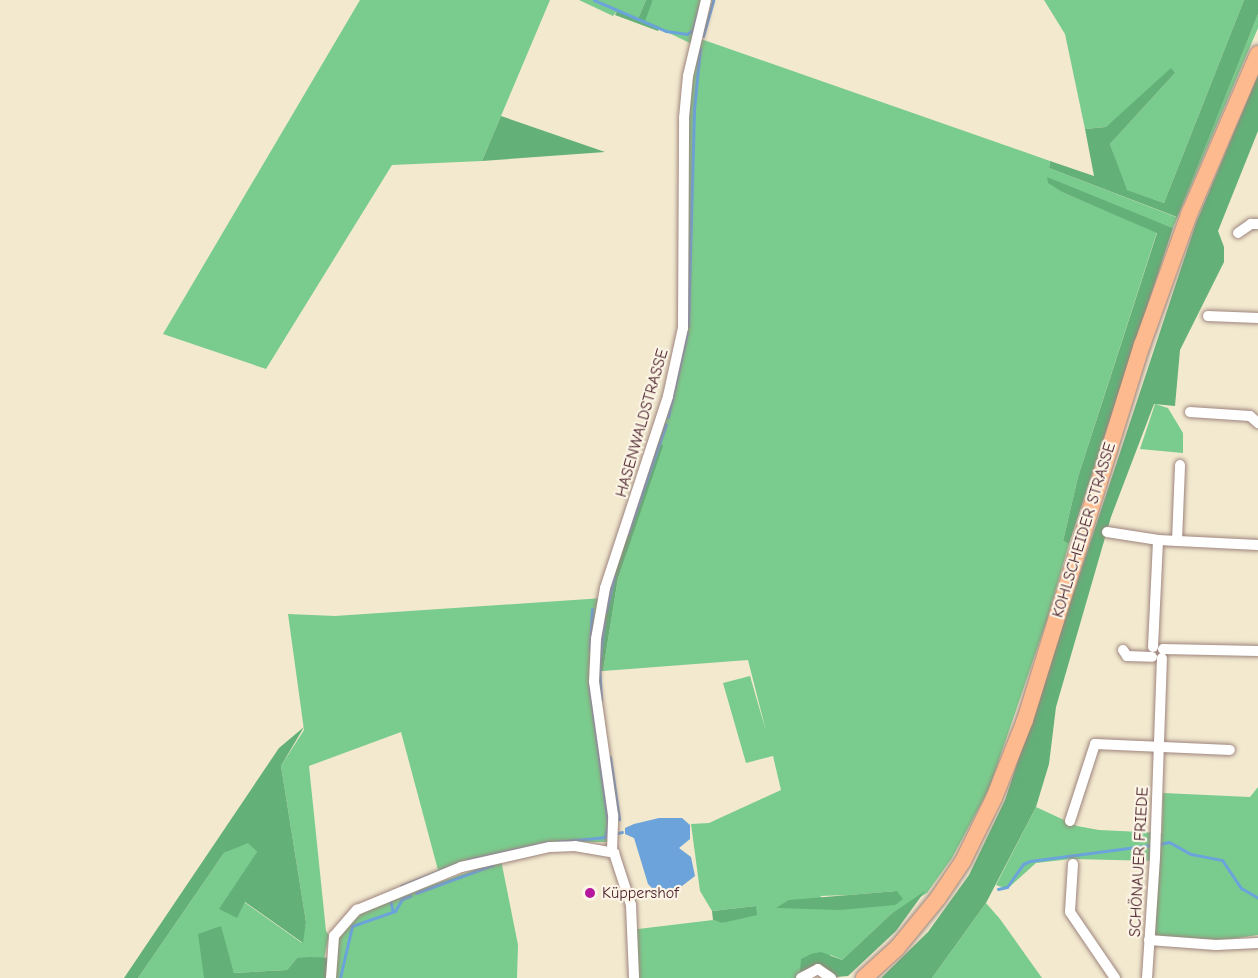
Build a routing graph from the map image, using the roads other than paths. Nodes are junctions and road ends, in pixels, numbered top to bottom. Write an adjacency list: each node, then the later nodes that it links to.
1 (706, 0): 20 (street, HASENWALDSTRASSE)
2 (1258, 54): 24 (main road, KOHLSCHEIDER STRASSE)
3 (1258, 224): 4 (street)
4 (1238, 233)
5 (1208, 316): 6 (street)
6 (1258, 318)
7 (1197, 416): 8 (street)
8 (1258, 423)
9 (1180, 465): 12 (street)
10 (1107, 532): 11 (street)
11 (1158, 540): 12 (street); 16 (street, SCHÖNAUER FRIEDE)
12 (1177, 541): 13 (street)
13 (1258, 545)
14 (1123, 650): 16 (street)
15 (1258, 651): 16 (street)
16 (1157, 653): 17 (street, SCHÖNAUER FRIEDE)
17 (1160, 748): 18 (street); 19 (street); 22 (street, SCHÖNAUER FRIEDE)
18 (1230, 750)
19 (1070, 821)
20 (612, 851): 25 (street); 26 (street, HASENWALDSTRASSE)
21 (1073, 864): 30 (street)
22 (1149, 940): 23 (street); 31 (street, SCHÖNAUER FRIEDE)
23 (1258, 943)
24 (876, 972): 29 (main road, KOHLSCHEIDER STRASSE)
25 (331, 978)
26 (634, 978)
27 (801, 978): 28 (street)
28 (831, 978)
29 (864, 978)
30 (1115, 978)
31 (1147, 978)

